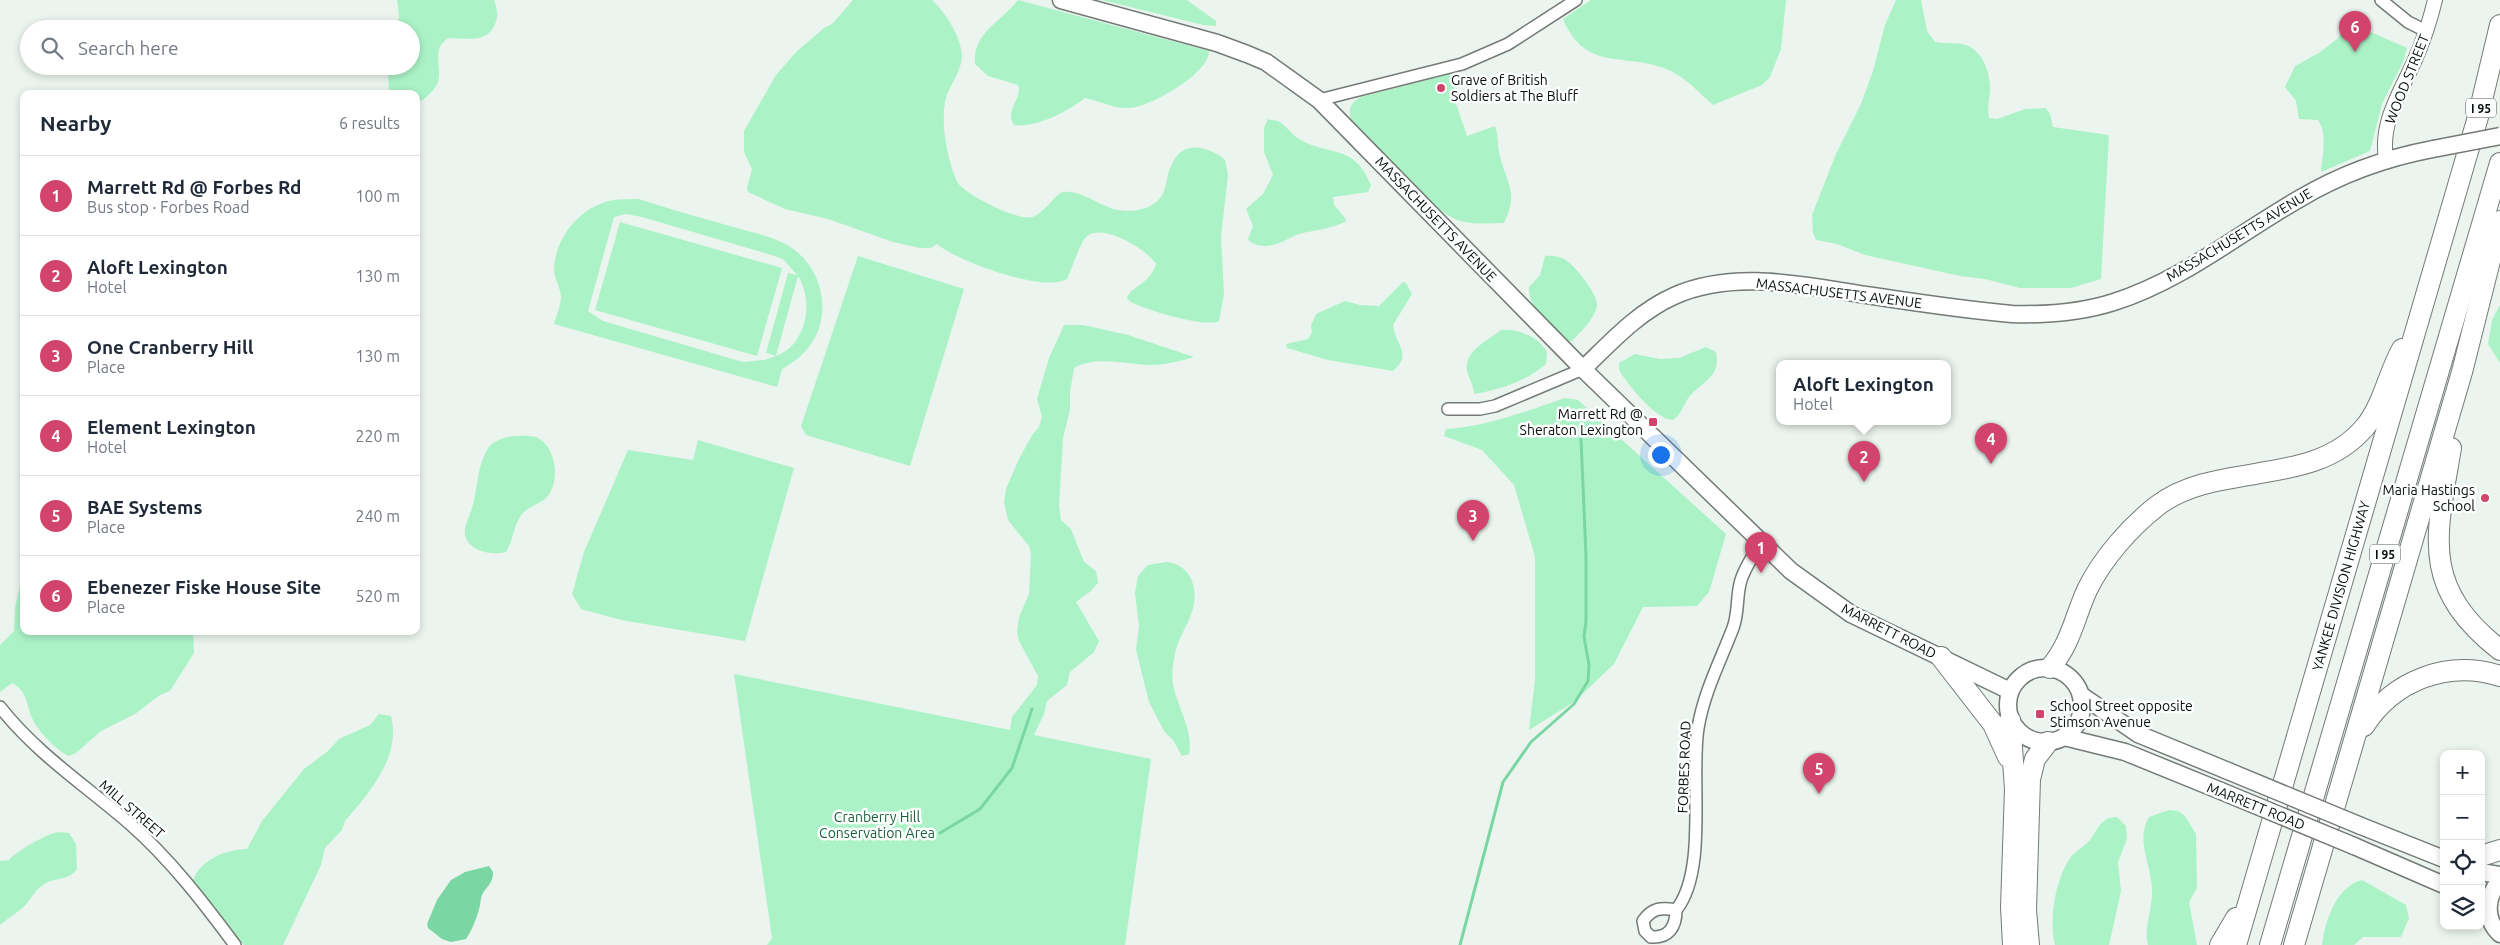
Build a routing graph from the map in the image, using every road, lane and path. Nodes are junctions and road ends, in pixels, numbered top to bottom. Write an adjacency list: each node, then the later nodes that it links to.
1 (1061, 0): 7 (main road, MASSACHUSETTS AVENUE)
2 (1576, 0): 7 (street)
3 (2381, 0): 6 (street)
4 (2436, 0): 6 (street, WOOD STREET)
5 (2500, 25): 12 (highway, YANKEE DIVISION HIGHWAY / I 95)
6 (2426, 31): 9 (street, WOOD STREET)
7 (1319, 100): 13 (main road, MASSACHUSETTS AVENUE)
8 (2500, 136): 9 (main road, MASSACHUSETTS AVENUE, bridge)
9 (2386, 159): 13 (main road, MASSACHUSETTS AVENUE)
10 (2500, 163): 44 (highway, I 95)
11 (2500, 221): 14 (highway)
12 (2421, 314): 19 (highway); 35 (highway, YANKEE DIVISION HIGHWAY / I 95)
13 (1583, 369): 15 (street); 16 (main road, MARRETT ROAD)
14 (2462, 372): 17 (highway); 26 (highway)
15 (1448, 408)
16 (1760, 543): 18 (main road, MARRETT ROAD); 36 (street, FORBES ROAD)
17 (2500, 650)
18 (1941, 658): 21 (main road, MARRETT ROAD); 27 (highway)
19 (2050, 668): 21 (main road); 22 (main road)
20 (2500, 676): 26 (highway)
21 (2010, 691): 24 (main road)
22 (2081, 696): 25 (main road); 30 (main road, MARRETT ROAD, bridge)
23 (0, 707): 39 (street, MILL STREET)
24 (2010, 720): 25 (main road); 27 (highway)
25 (2056, 740): 34 (main road, MARRETT ROAD, bridge); 41 (highway)
26 (2354, 741): 45 (highway)
27 (2015, 783): 40 (highway)
28 (2500, 850): 29 (highway)
29 (2485, 855)
30 (2440, 858)
31 (2485, 873): 32 (main road)
32 (2500, 875)
33 (2500, 881): 37 (main road)
34 (2440, 883)
35 (2250, 895): 42 (highway); 43 (highway, YANKEE DIVISION HIGHWAY / I 95)
36 (1676, 910)
37 (2485, 912): 38 (main road)
38 (2500, 934)
39 (234, 945)
40 (2013, 945)
41 (2029, 945)
42 (2220, 945)
43 (2236, 945)
44 (2270, 945)
45 (2294, 945)

